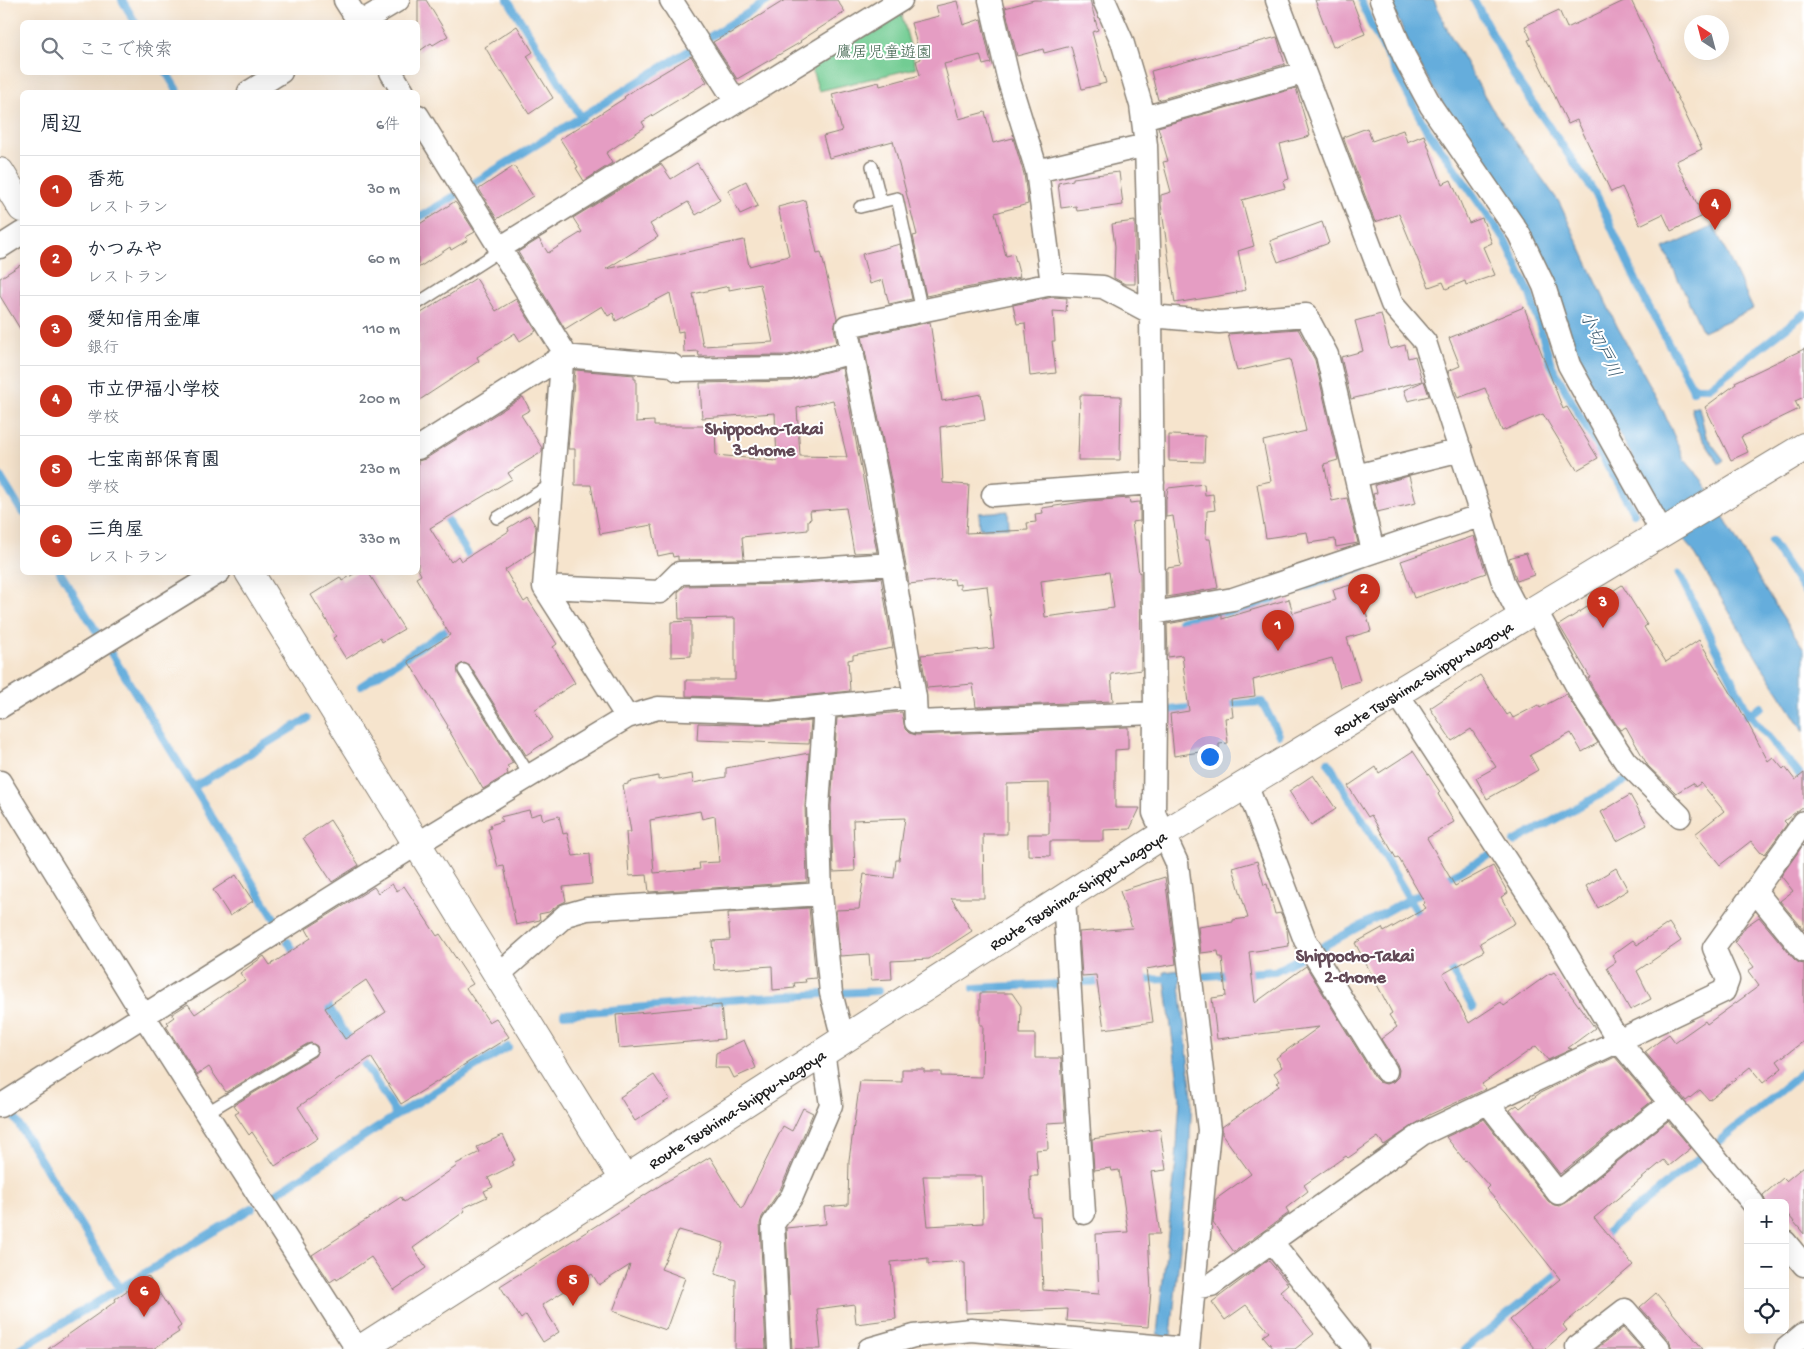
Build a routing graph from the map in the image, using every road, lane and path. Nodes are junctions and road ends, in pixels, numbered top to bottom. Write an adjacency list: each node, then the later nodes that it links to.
1 (346, 0): 9 (street)
2 (398, 0): 10 (street)
3 (671, 0): 16 (street)
4 (901, 0): 16 (street)
5 (990, 0): 21 (street)
6 (1104, 0): 17 (street)
7 (1277, 0): 11 (street)
8 (1381, 0): 44 (street)
9 (359, 20)
10 (363, 20)
11 (1304, 73): 17 (street); 37 (street)
12 (276, 75): 14 (street)
13 (392, 75): 15 (street)
14 (252, 90)
15 (402, 90)
16 (736, 102): 28 (street)
17 (1143, 118): 19 (street)
18 (420, 119): 28 (street)
19 (1146, 146): 21 (street); 32 (street)
20 (872, 166): 23 (lane)
21 (1037, 171): 29 (street)
22 (0, 172): 24 (main road)
23 (880, 202): 25 (lane); 31 (lane)
24 (20, 205)
25 (860, 207)
26 (20, 234): 27 (street)
27 (0, 247)
28 (500, 249): 30 (lane); 34 (street)
29 (1052, 284): 31 (street); 32 (street)
30 (420, 301)
31 (922, 311): 33 (street)
32 (1150, 314): 38 (street); 39 (street)
33 (852, 352): 34 (street); 46 (street)
34 (563, 356): 35 (street); 40 (street)
35 (420, 447)
36 (1804, 447): 44 (main road, Route Tsushima-Shippu-Nagoya)
37 (1461, 450): 38 (street); 42 (street)
38 (1356, 476): 45 (street)
39 (1153, 483): 41 (street); 50 (street)
40 (552, 484): 43 (lane); 49 (street)
41 (993, 495)
42 (1482, 515): 45 (street); 51 (street)
43 (497, 518)
44 (1664, 531): 51 (main road, Route Tsushima-Shippu-Nagoya)
45 (1373, 552): 50 (street)
46 (892, 564): 49 (street); 54 (street)
47 (214, 575): 56 (street)
48 (251, 575): 65 (main road)
49 (544, 587): 58 (street)
50 (1154, 613): 57 (street)
51 (1528, 613): 53 (main road, Route Tsushima-Shippu-Nagoya); 62 (street)
52 (464, 670): 59 (lane)
53 (1397, 693): 61 (main road, Route Tsushima-Shippu-Nagoya); 72 (street)
54 (914, 697): 55 (street); 57 (street)
55 (825, 706): 58 (street); 67 (street)
56 (0, 707)
57 (1155, 713): 64 (street)
58 (627, 717): 59 (street)
59 (530, 776): 65 (street)
60 (0, 782): 71 (street)
61 (1246, 784): 64 (main road, Route Tsushima-Shippu-Nagoya); 75 (street)
62 (1680, 816)
63 (1802, 827): 66 (street)
64 (1164, 834): 68 (main road, Route Tsushima-Shippu-Nagoya); 86 (street)
65 (418, 844): 70 (main road); 71 (street)
66 (1755, 891): 69 (street); 72 (street)
67 (821, 894): 70 (street); 73 (street)
68 (1064, 898): 73 (main road, Route Tsushima-Shippu-Nagoya); 82 (street)
69 (1804, 951)
70 (498, 975): 80 (main road)
71 (144, 1016): 78 (street); 79 (street)
72 (1618, 1040): 76 (street); 77 (street)
73 (833, 1046): 80 (main road, Route Tsushima-Shippu-Nagoya); 90 (street)
74 (311, 1050): 79 (lane)
75 (1386, 1071)
76 (1670, 1103): 77 (street); 81 (street)
77 (1488, 1104): 83 (street)
78 (0, 1106)
79 (206, 1113): 89 (street)
80 (624, 1180): 89 (main road, Route Tsushima-Shippu-Nagoya)
81 (1750, 1199)
82 (1084, 1213)
83 (1271, 1241): 86 (street); 93 (street)
84 (1787, 1244): 85 (street)
85 (1804, 1265)
86 (1194, 1288): 92 (street)
87 (1804, 1334): 96 (street)
88 (971, 1340): 91 (street); 92 (street)
89 (370, 1346)
90 (779, 1349)
91 (869, 1349)
92 (1185, 1349)
93 (1357, 1349)
94 (1579, 1349): 95 (street)
95 (1658, 1349)
96 (1786, 1349)

